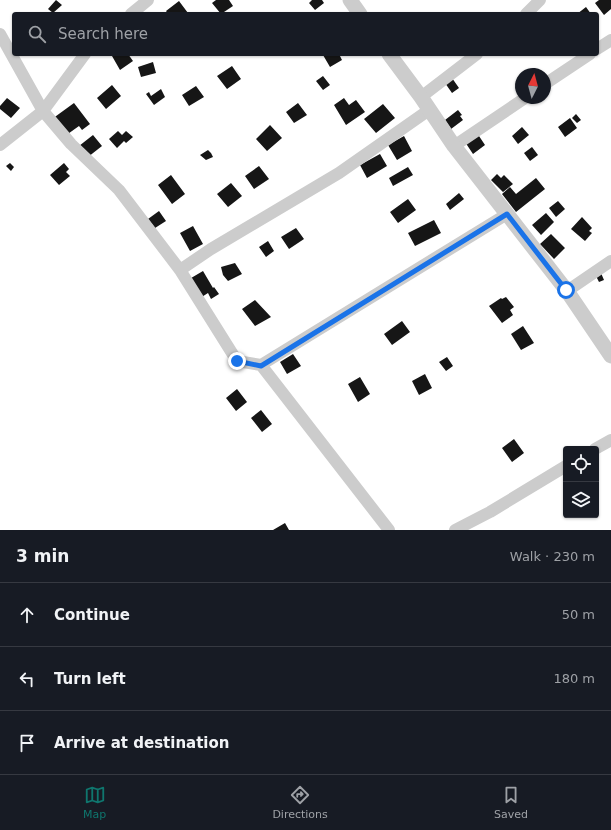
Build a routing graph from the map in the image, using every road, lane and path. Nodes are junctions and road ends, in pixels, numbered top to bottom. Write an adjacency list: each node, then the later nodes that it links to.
1 (148, 0): 4 (street)
2 (350, 0): 5 (street)
3 (540, 0): 6 (street)
4 (133, 12)
5 (359, 12)
6 (528, 12)
7 (0, 34): 8 (street)
8 (12, 55)
9 (12, 56): 18 (street)
10 (84, 56): 18 (street)
11 (390, 56): 15 (street)
12 (474, 56): 15 (street)
13 (587, 56): 14 (street)
14 (551, 80)
15 (421, 97): 17 (street)
16 (516, 104): 20 (street)
17 (429, 110): 20 (street); 23 (street)
18 (43, 111): 19 (street); 23 (street)
19 (0, 145)
20 (454, 146): 21 (street)
21 (507, 214): 24 (street); 26 (street)
22 (611, 261): 24 (street)
23 (180, 270): 26 (street)
24 (566, 290): 25 (street)
25 (611, 356)
26 (261, 366): 30 (street)
27 (611, 440): 28 (street)
28 (599, 447)
29 (563, 468): 31 (street)
30 (389, 530)
31 (455, 530)

